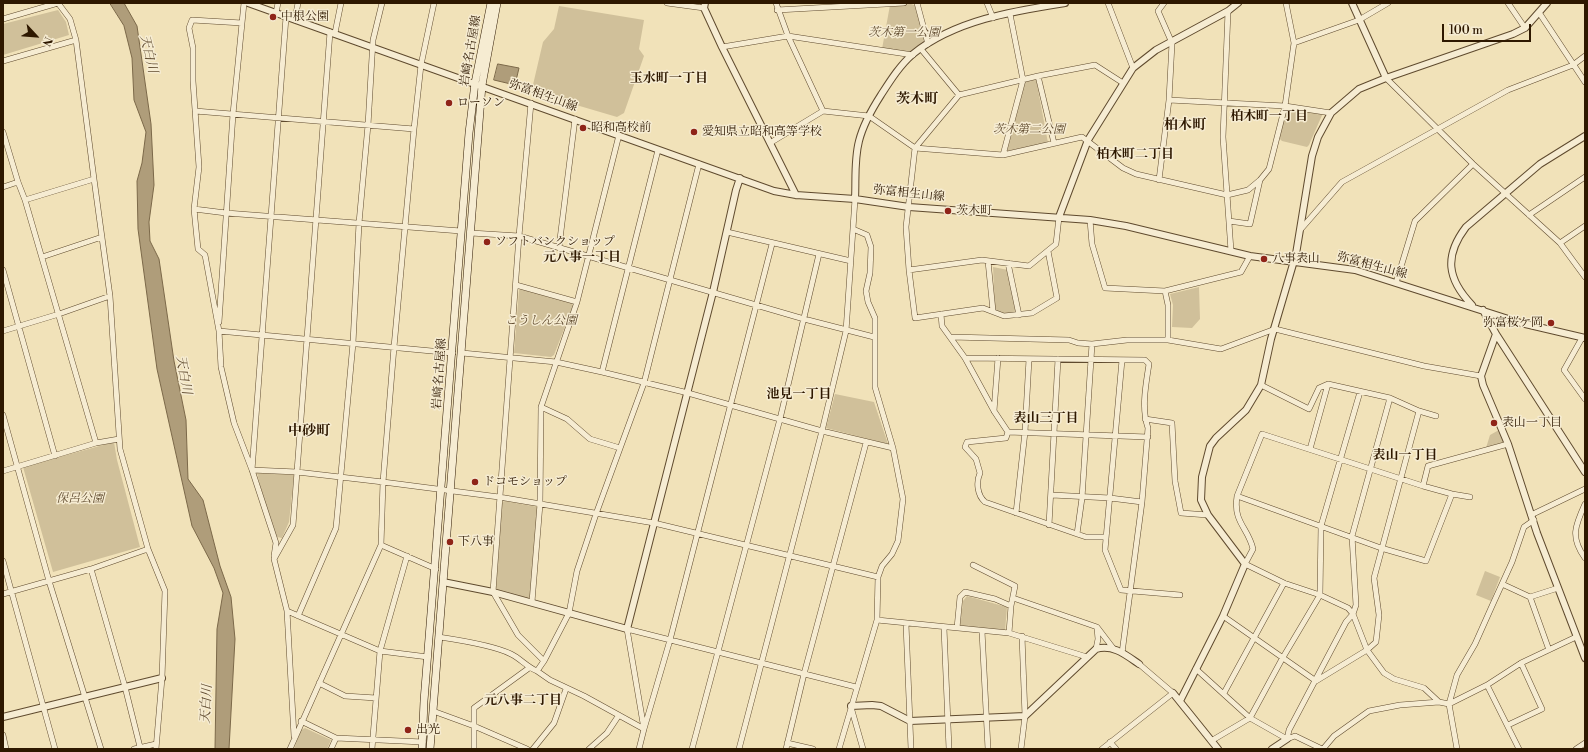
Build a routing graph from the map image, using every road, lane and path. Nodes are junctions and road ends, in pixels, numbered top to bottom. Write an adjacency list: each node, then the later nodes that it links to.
1 (58, 3): 34 (street); 41 (street)
2 (244, 3): 37 (street)
3 (249, 3): 29 (street, 弥富相生山線)
4 (278, 3): 29 (street)
5 (298, 3): 35 (street)
6 (341, 3): 39 (street)
7 (382, 3): 45 (street)
8 (434, 3): 51 (street)
9 (491, 3): 59 (main road, 岩崎名古屋線)
10 (498, 3): 59 (main road, 岩崎名古屋線)
11 (667, 3): 25 (street)
12 (776, 3): 27 (street)
13 (904, 3): 27 (street)
14 (917, 3): 44 (street)
15 (987, 3): 33 (street)
16 (1065, 3): 26 (street)
17 (1108, 3): 53 (street)
18 (1164, 3): 42 (street)
19 (1238, 3): 28 (street)
20 (1286, 3): 43 (street)
21 (1352, 3): 36 (street)
22 (1388, 3): 36 (street)
23 (1508, 3): 38 (street)
24 (1547, 3): 31 (street)
25 (705, 5): 46 (street)
26 (1031, 6): 30 (street)
27 (777, 10): 40 (street)
28 (1228, 11): 42 (street); 62 (street)
29 (276, 13): 32 (street, 弥富相生山線)
30 (1010, 14): 33 (street); 56 (street)
31 (1540, 14): 38 (street); 52 (street)
32 (286, 17): 35 (street, 弥富相生山線); 70 (street)
33 (993, 18): 44 (street)
34 (3, 19)
35 (295, 20): 39 (street, 弥富相生山線)
36 (1359, 20): 43 (street); 55 (street)
37 (242, 23): 65 (street); 68 (street)
38 (1525, 28): 55 (street)
39 (332, 32): 45 (street, 弥富相生山線); 72 (street)
40 (788, 36): 46 (street); 48 (street); 66 (street)
41 (76, 40): 50 (street); 89 (street)
42 (1172, 42): 53 (street); 61 (street)
43 (1294, 43): 64 (street)
44 (928, 44): 47 (street)
45 (373, 47): 51 (street, 弥富相生山線); 73 (street)
46 (722, 47): 80 (street)
47 (921, 49): 48 (street); 60 (street)
48 (913, 54): 69 (street)
49 (1585, 56): 52 (street)
50 (3, 61)
51 (421, 65): 59 (street, 弥富相生山線); 74 (street)
52 (1573, 65): 57 (street); 75 (street)
53 (1133, 68): 58 (street)
54 (1038, 76): 56 (street); 58 (street); 81 (street)
55 (1386, 78): 67 (street); 75 (street)
56 (1023, 80): 60 (street); 84 (street)
57 (1585, 82)
58 (1123, 83): 79 (street)
59 (478, 84): 63 (street, 弥富相生山線); 113 (main road, 岩崎名古屋線); 115 (main road, 岩崎名古屋線)
60 (959, 95): 82 (street)
61 (1169, 100): 62 (street); 90 (street)
62 (1225, 102): 64 (street); 96 (street)
63 (531, 103): 71 (street, 弥富相生山線); 116 (street)
64 (1285, 106): 67 (street); 91 (street)
65 (195, 111): 68 (street); 100 (street)
66 (823, 111): 69 (street); 80 (street)
67 (1331, 113): 112 (street)
68 (233, 114): 70 (street); 101 (street)
69 (869, 116): 82 (street); 97 (street)
70 (278, 118): 72 (street); 103 (street)
71 (575, 119): 77 (street, 弥富相生山線); 120 (street)
72 (323, 122): 73 (street); 105 (street)
73 (368, 125): 74 (street); 108 (street)
74 (414, 129): 110 (street)
75 (1438, 129): 86 (street); 112 (street)
76 (3, 132): 92 (street)
77 (619, 135): 83 (street, 弥富相生山線); 124 (street)
78 (1585, 136): 94 (street)
79 (1088, 140): 81 (street); 90 (street); 104 (street)
80 (770, 143): 95 (street)
81 (1054, 143): 84 (street)
82 (915, 148): 84 (street); 99 (street)
83 (658, 150): 85 (street, 弥富相生山線); 131 (street)
84 (1004, 155)
85 (699, 164): 88 (street, 弥富相生山線); 135 (street)
86 (1473, 164): 94 (street); 136 (street)
87 (1585, 177): 102 (street)
88 (740, 178): 95 (street, 弥富相生山線); 114 (street)
89 (94, 180): 98 (street); 117 (street)
90 (1159, 180): 96 (street)
91 (1260, 180): 96 (street); 107 (street)
92 (18, 182): 93 (street); 98 (street)
93 (3, 186)
94 (1506, 194): 102 (street); 143 (street)
95 (796, 195): 97 (street, 弥富相生山線)
96 (1227, 195): 107 (street)
97 (855, 199): 99 (street, 弥富相生山線); 111 (street)
98 (25, 200): 126 (street)
99 (909, 207): 104 (street, 弥富相生山線); 133 (street)
100 (194, 209): 101 (street); 154 (street)
101 (226, 213): 103 (street); 154 (street)
102 (1529, 215): 118 (street)
103 (270, 216): 105 (street); 156 (street)
104 (1059, 217): 106 (street, 弥富相生山線); 121 (street)
105 (315, 220): 108 (street); 160 (street)
106 (1090, 220): 122 (street, 弥富相生山線); 138 (street)
107 (1229, 221): 122 (street)
108 (359, 223): 110 (street); 162 (street)
109 (1585, 226): 118 (street)
110 (406, 227): 113 (street); 164 (street)
111 (853, 229): 128 (street); 157 (street)
112 (1301, 229): 130 (street)
113 (461, 231): 165 (main road, 岩崎名古屋線)
114 (728, 232): 119 (street); 139 (street)
115 (471, 233): 116 (street); 166 (main road, 岩崎名古屋線)
116 (519, 236): 120 (street); 137 (street)
117 (102, 237): 126 (street); 140 (street)
118 (1560, 243): 134 (street)
119 (772, 244): 123 (street); 142 (street)
120 (559, 246): 124 (street)
121 (1048, 251): 129 (street); 148 (street)
122 (1231, 251): 125 (street, 弥富相生山線)
123 (820, 254): 128 (street); 149 (street)
124 (589, 255): 131 (street); 141 (street)
125 (1250, 256): 130 (street, 弥富相生山線); 138 (street)
126 (42, 257): 146 (street)
127 (988, 261): 129 (street); 133 (street); 145 (street)
128 (851, 262): 153 (street)
129 (1008, 263): 148 (street)
130 (1294, 263): 136 (street, 弥富相生山線); 151 (street)
131 (629, 267): 135 (street); 175 (street)
132 (3, 270): 150 (street)
133 (909, 270): 147 (street)
134 (1585, 277)
135 (669, 279): 139 (street); 177 (street)
136 (1396, 283): 143 (street, 弥富相生山線)
137 (516, 285): 141 (street); 167 (street)
138 (1165, 291): 161 (street)
139 (713, 292): 142 (street); 181 (street)
140 (110, 296): 146 (street); 199 (street)
141 (578, 302): 174 (street)
142 (756, 305): 149 (street); 184 (street)
143 (1473, 306): 144 (street, 弥富相生山線)
144 (1483, 310): 155 (street); 159 (street, 弥富相生山線)
145 (993, 311): 147 (street); 148 (street)
146 (59, 314): 150 (street); 200 (street)
147 (941, 314): 158 (street)
148 (1019, 315)
149 (804, 319): 153 (street); 190 (street)
150 (19, 326): 152 (street); 206 (street)
151 (1275, 329): 161 (street); 176 (street); 179 (street)
152 (3, 331)
153 (846, 331): 157 (street); 192 (street)
154 (218, 332): 156 (street); 210 (street)
155 (1496, 334): 176 (street); 213 (street)
156 (261, 335): 160 (street); 210 (street)
157 (874, 337): 204 (street)
158 (951, 337): 163 (street); 168 (street)
159 (1584, 338): 183 (street)
160 (306, 339): 162 (street); 212 (street)
161 (1168, 340): 163 (street)
162 (353, 343): 164 (street); 214 (street)
163 (1092, 344): 172 (street)
164 (394, 347): 165 (street); 216 (street)
165 (453, 353): 219 (main road, 岩崎名古屋線)
166 (462, 353): 167 (street); 220 (main road, 岩崎名古屋線)
167 (510, 357): 174 (street); 224 (street)
168 (965, 358): 169 (street); 186 (street)
169 (998, 358): 170 (street); 186 (street)
170 (1029, 359): 171 (street); 194 (street)
171 (1058, 359): 172 (street); 195 (street)
172 (1091, 360): 173 (street); 196 (street)
173 (1122, 360): 191 (street); 197 (street)
174 (556, 362): 175 (street); 185 (street)
175 (602, 372): 177 (street)
176 (1481, 376): 202 (street)
177 (644, 383): 181 (street); 203 (street)
178 (1328, 384): 179 (street); 180 (street); 205 (street)
179 (1261, 385): 233 (street)
180 (1360, 392): 182 (street); 207 (street)
181 (688, 393): 184 (street); 235 (street)
182 (1390, 398): 187 (street); 209 (street)
183 (1585, 399)
184 (731, 405): 190 (street); 238 (street)
185 (541, 406): 203 (street); 229 (street)
186 (994, 411): 193 (street)
187 (1419, 411): 189 (street); 215 (street)
188 (3, 415): 208 (street)
189 (1436, 416)
190 (780, 419): 192 (street); 243 (street)
191 (1145, 419): 198 (street); 233 (street)
192 (822, 431): 201 (street); 246 (street)
193 (1008, 432): 194 (street); 231 (street)
194 (1025, 432): 195 (street); 231 (street)
195 (1054, 434): 196 (street); 222 (street)
196 (1085, 435): 197 (street); 226 (street)
197 (1115, 436): 198 (street); 227 (street)
198 (1148, 437): 228 (street)
199 (119, 438): 200 (street); 245 (street)
200 (96, 443): 206 (street)
201 (866, 443): 204 (street); 253 (street)
202 (1508, 444): 217 (street); 234 (street)
203 (620, 448): 232 (street)
204 (894, 448): 256 (street)
205 (1310, 449): 207 (street); 223 (street)
206 (55, 456): 208 (street)
207 (1340, 459): 209 (street); 237 (street)
208 (18, 467): 211 (street); 257 (street)
209 (1371, 469): 215 (street); 240 (street)
210 (252, 470): 212 (street); 249 (street)
211 (3, 471)
212 (298, 472): 214 (street); 249 (street)
213 (1585, 472)
214 (340, 477): 216 (street); 275 (street)
215 (1401, 479): 217 (street); 244 (street)
216 (383, 482): 219 (street); 242 (street)
217 (1423, 486): 221 (street)
218 (1585, 490): 234 (street)
219 (442, 491): 220 (street); 255 (main road, 岩崎名古屋線)
220 (451, 492): 224 (street); 258 (main road, 岩崎名古屋線)
221 (1452, 494): 225 (street); 244 (street)
222 (1052, 495): 226 (street); 236 (street)
223 (1237, 496): 237 (street); 251 (street)
224 (499, 497): 229 (street); 264 (street)
225 (1470, 497)
226 (1082, 498): 227 (street); 239 (street)
227 (1110, 498): 228 (street); 241 (street)
228 (1142, 502): 262 (street)
229 (540, 504): 232 (street); 270 (street)
230 (1585, 504): 248 (street)
231 (1016, 513): 236 (street)
232 (596, 514): 235 (street); 273 (street)
233 (1208, 514): 251 (street)
234 (1532, 518): 260 (street); 261 (street)
235 (654, 523): 238 (street); 282 (street)
236 (1049, 525): 239 (street)
237 (1321, 526): 240 (street); 267 (street)
238 (697, 534): 243 (street); 290 (street)
239 (1077, 534): 241 (street)
240 (1352, 536): 244 (street); 274 (street)
241 (1106, 537): 262 (street)
242 (381, 545): 247 (street); 285 (street)
243 (746, 546): 246 (street); 296 (street)
244 (1382, 548): 293 (street)
245 (148, 549): 254 (street); 310 (street)
246 (790, 555): 253 (street); 303 (street)
247 (407, 556): 255 (street); 295 (street)
248 (1585, 558)
249 (274, 559): 272 (street)
250 (3, 561): 263 (street)
251 (1245, 564): 259 (street); 276 (street)
252 (974, 565): 269 (street)
253 (834, 567): 256 (street); 309 (street)
254 (91, 569): 257 (street); 314 (street)
255 (436, 569): 299 (main road, 岩崎名古屋線)
256 (878, 577): 277 (street)
257 (49, 581): 263 (street); 319 (street)
258 (443, 582): 264 (street); 287 (main road, 岩崎名古屋線)
259 (1284, 583): 267 (street); 288 (street)
260 (1502, 584): 268 (street); 323 (street)
261 (1558, 588): 268 (street); 289 (street)
262 (1129, 591): 266 (street); 297 (street)
263 (12, 592): 265 (street); 324 (street)
264 (493, 592): 270 (street); 302 (street)
265 (3, 594)
266 (1180, 595)
267 (1320, 595): 274 (street); 301 (street)
268 (1530, 597): 294 (street)
269 (1013, 598): 271 (street); 279 (street)
270 (532, 602): 273 (street)
271 (1011, 606): 281 (street); 284 (street)
272 (287, 611): 275 (street); 339 (street)
273 (569, 612): 282 (street); 302 (street)
274 (1353, 614): 293 (street); 311 (street)
275 (298, 616): 285 (street)
276 (1223, 616): 288 (street); 307 (street)
277 (877, 620): 278 (street); 315 (street)
278 (906, 624): 280 (street); 333 (street)
279 (1097, 627): 291 (street); 292 (street)
280 (944, 628): 281 (street); 334 (street)
281 (957, 628): 283 (street)
282 (627, 629): 290 (street); 337 (street)
283 (982, 631): 284 (street); 331 (street)
284 (1009, 633): 286 (street)
285 (341, 635): 295 (street); 312 (street)
286 (1022, 636): 300 (street); 328 (street)
287 (439, 637): 306 (street); 326 (main road, 岩崎名古屋線)
288 (1254, 637): 301 (street); 318 (street)
289 (1576, 638): 294 (street); 298 (street)
290 (670, 640): 296 (street); 337 (street)
291 (1113, 648): 292 (street); 297 (street)
292 (1096, 649): 300 (street)
293 (1367, 650): 311 (street); 322 (street)
294 (1549, 650): 304 (street)
295 (380, 651): 299 (street); 320 (street)
296 (717, 651): 303 (street); 363 (street)
297 (1122, 653): 305 (street)
298 (1584, 655)
299 (428, 657): 347 (main road, 岩崎名古屋線)
300 (1087, 657): 328 (street)
301 (1282, 657): 311 (street); 330 (street)
302 (544, 661): 308 (street)
303 (762, 663): 309 (street); 364 (street)
304 (1521, 663): 313 (street); 335 (street)
305 (1139, 664): 317 (street)
306 (529, 668): 308 (street); 336 (street)
307 (1196, 669): 318 (street); 321 (street)
308 (537, 671): 316 (street)
309 (804, 674): 315 (street); 345 (street)
310 (162, 678): 314 (street); 349 (street)
311 (1316, 681): 342 (street)
312 (319, 683): 320 (street); 332 (street)
313 (1487, 685): 323 (street); 335 (street)
314 (125, 687): 319 (street); 348 (street)
315 (856, 687): 325 (street)
316 (566, 689): 327 (street); 360 (street)
317 (1173, 693): 321 (street); 344 (street)
318 (1224, 693): 330 (street)
319 (85, 696): 324 (street); 352 (street)
320 (376, 698): 341 (street)
321 (1180, 701): 343 (street)
322 (1439, 702): 323 (street); 377 (street)
323 (1449, 704): 378 (street)
324 (44, 706): 329 (street); 351 (street)
325 (851, 706): 333 (street); 367 (street); 368 (street)
326 (433, 711): 336 (street); 357 (main road, 岩崎名古屋線)
327 (619, 715): 337 (street); 361 (street)
328 (1025, 716): 331 (street); 372 (street)
329 (3, 717)
330 (1250, 718): 342 (street); 343 (street)
331 (986, 719): 334 (street); 371 (street)
332 (301, 721): 339 (street); 340 (street)
333 (910, 721): 334 (street); 369 (street)
334 (948, 721): 370 (street)
335 (1508, 725): 379 (street)
336 (474, 726): 358 (street); 359 (street)
337 (644, 729): 362 (street)
338 (3, 735): 350 (street)
339 (294, 737): 354 (street)
340 (336, 738): 341 (street); 355 (street)
341 (373, 739): 347 (street); 356 (street)
342 (1287, 739): 376 (street); 377 (street)
343 (1211, 741): 375 (street)
344 (1110, 742): 373 (street); 374 (street)
345 (787, 743): 365 (street); 366 (street)
346 (1585, 743): 380 (street)
347 (423, 746)
348 (140, 747): 349 (street); 353 (street)
349 (156, 747)
350 (6, 749)
351 (55, 749)
352 (101, 749)
353 (134, 749)
354 (290, 749)
355 (331, 749)
356 (372, 749)
357 (430, 749)
358 (474, 749)
359 (526, 749)
360 (533, 749)
361 (589, 749)
362 (639, 749)
363 (692, 749)
364 (739, 749)
365 (786, 749)
366 (813, 749)
367 (839, 749)
368 (864, 749)
369 (911, 749)
370 (949, 749)
371 (988, 749)
372 (1021, 749)
373 (1102, 749)
374 (1116, 749)
375 (1218, 749)
376 (1272, 749)
377 (1323, 749)
378 (1457, 749)
379 (1519, 749)
380 (1576, 749)

